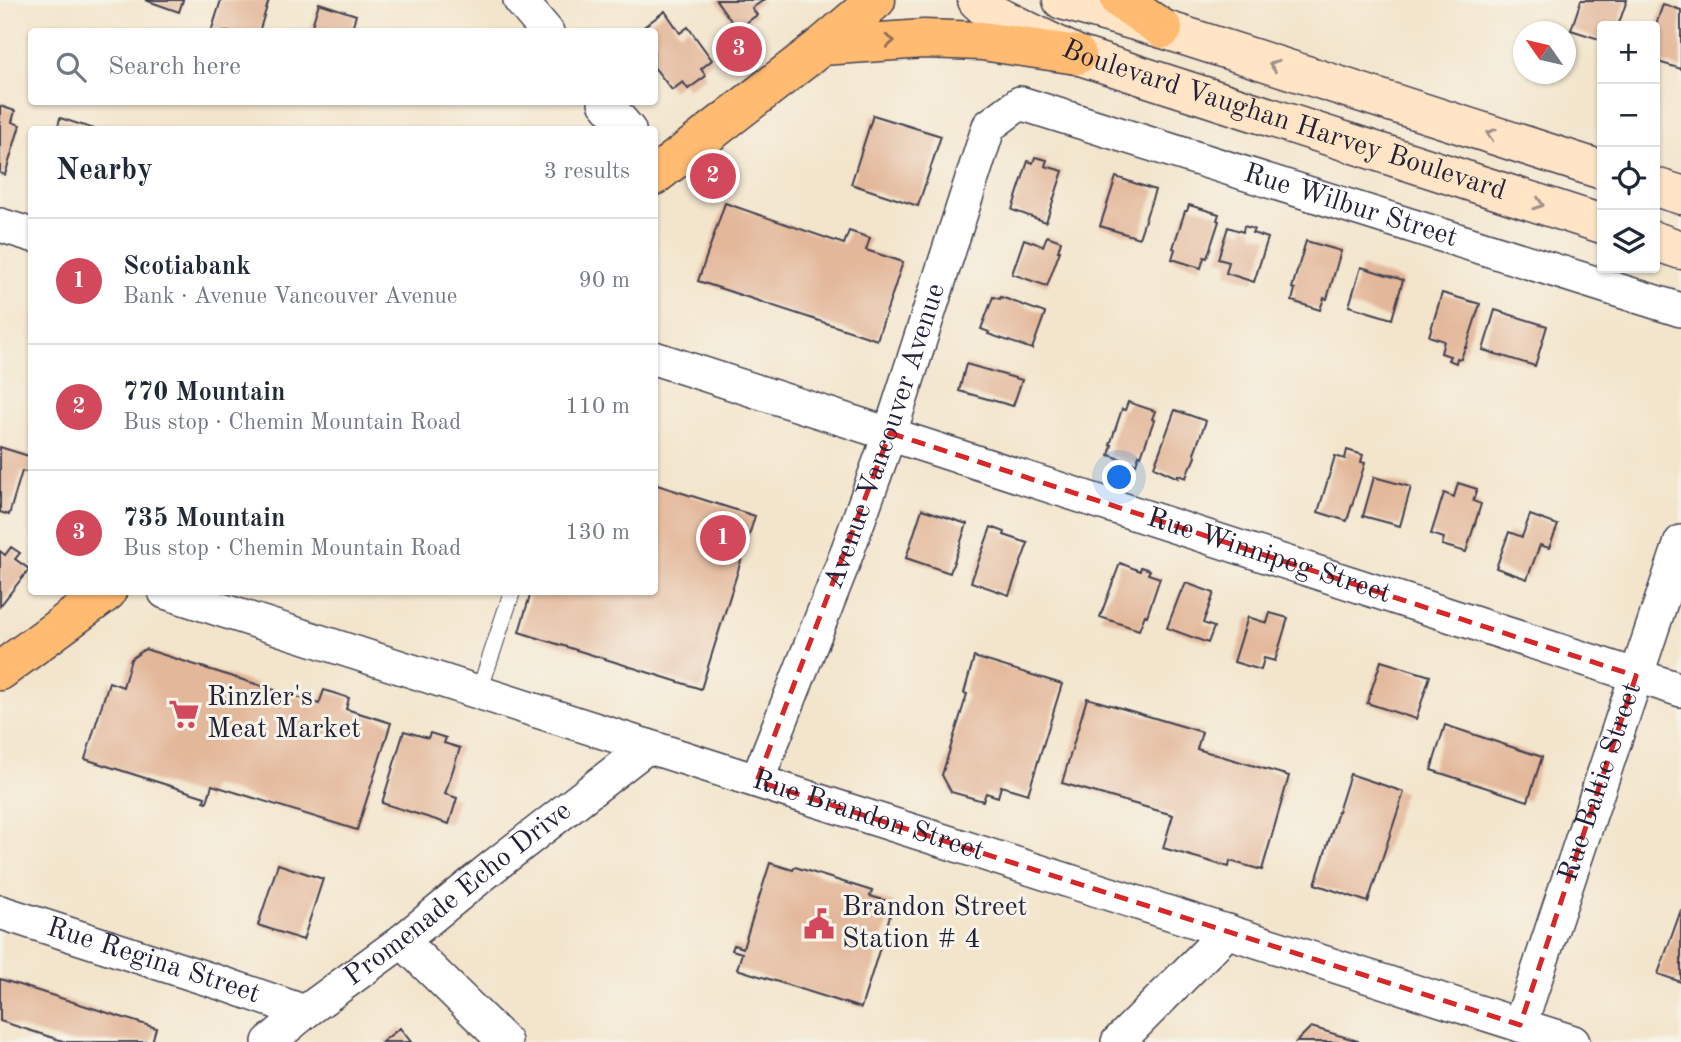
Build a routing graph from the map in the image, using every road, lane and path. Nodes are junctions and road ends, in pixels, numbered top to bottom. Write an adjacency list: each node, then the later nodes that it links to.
1 (520, 0): 6 (street)
2 (876, 0): 8 (main road)
3 (976, 0): 9 (main road, Boulevard Vaughan Harvey Boulevard)
4 (1062, 0): 7 (main road, Boulevard Vaughan Harvey Boulevard)
5 (1121, 0): 7 (main road)
6 (544, 28)
7 (1163, 29): 14 (main road, Boulevard Vaughan Harvey Boulevard, one-way to 7)
8 (822, 46): 9 (main road, one-way to 9); 13 (main road)
9 (1077, 55): 17 (main road, Boulevard Vaughan Harvey Boulevard, one-way to 17)
10 (1020, 103): 22 (street, Rue Wilbur Street); 24 (street, Avenue Vancouver Avenue)
11 (608, 105): 12 (street)
12 (626, 126)
13 (658, 168)
14 (1597, 168)
15 (1660, 189): 16 (main road)
16 (1681, 195)
17 (1597, 222)
18 (0, 225): 19 (street)
19 (28, 234)
20 (1660, 243): 21 (main road)
21 (1681, 250)
22 (1681, 310)
23 (658, 359): 24 (street, Rue Winnipeg Street)
24 (890, 433): 30 (street, Rue Winnipeg Street); 34 (street, Avenue Vancouver Avenue)
25 (1681, 542): 30 (street, Rue Baltic Street)
26 (103, 595): 29 (main road)
27 (174, 595): 32 (street, Rue Brandon Street)
28 (511, 595): 32 (lane)
29 (5, 662)
30 (1636, 676): 31 (street, Rue Winnipeg Street); 39 (street, Rue Baltic Street)
31 (1681, 690)
32 (479, 692): 33 (street, Rue Brandon Street)
33 (648, 746): 34 (street, Rue Brandon Street); 37 (street, Promenade Echo Drive)
34 (757, 781): 36 (street, Rue Brandon Street)
35 (0, 912): 38 (street, Rue Regina Street)
36 (1228, 931): 39 (street, Rue Brandon Street); 42 (street)
37 (402, 941): 38 (street, Promenade Echo Drive); 41 (street)
38 (305, 1012): 40 (street, Promenade Echo Drive)
39 (1520, 1025): 43 (street, Rue Brandon Street)
40 (269, 1042)
41 (505, 1042)
42 (1118, 1042)
43 (1573, 1042)

